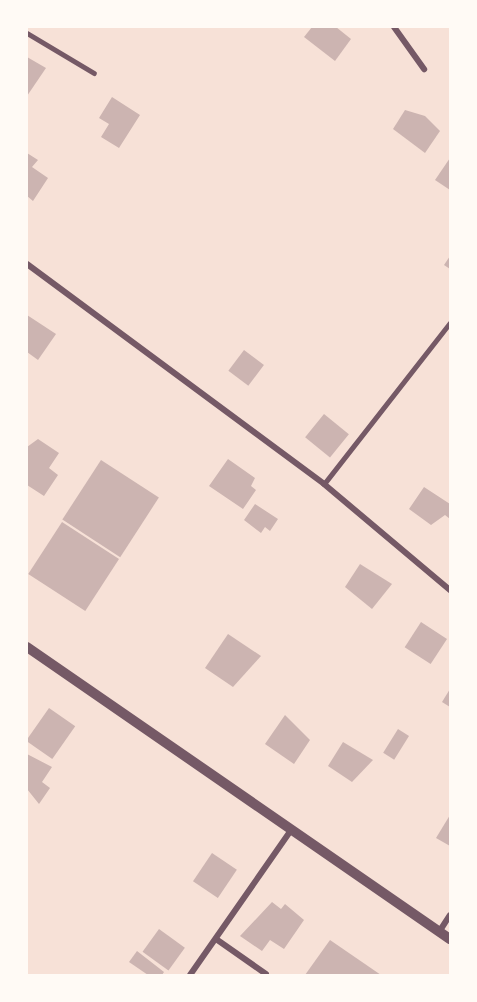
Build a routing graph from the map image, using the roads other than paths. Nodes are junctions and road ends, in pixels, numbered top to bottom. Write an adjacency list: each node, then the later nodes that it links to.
1 (394, 27): 3 (street)
2 (27, 33): 4 (lane)
3 (424, 69)
4 (94, 73)
5 (27, 264): 7 (street)
6 (450, 322): 7 (lane)
7 (324, 484): 8 (street)
8 (450, 590)
9 (27, 647): 10 (street)
10 (292, 829): 12 (street); 13 (street)
11 (450, 915): 12 (street)
12 (439, 932): 14 (street)
13 (216, 939): 15 (street); 16 (street)
14 (450, 939)
15 (266, 974)
16 (190, 975)

